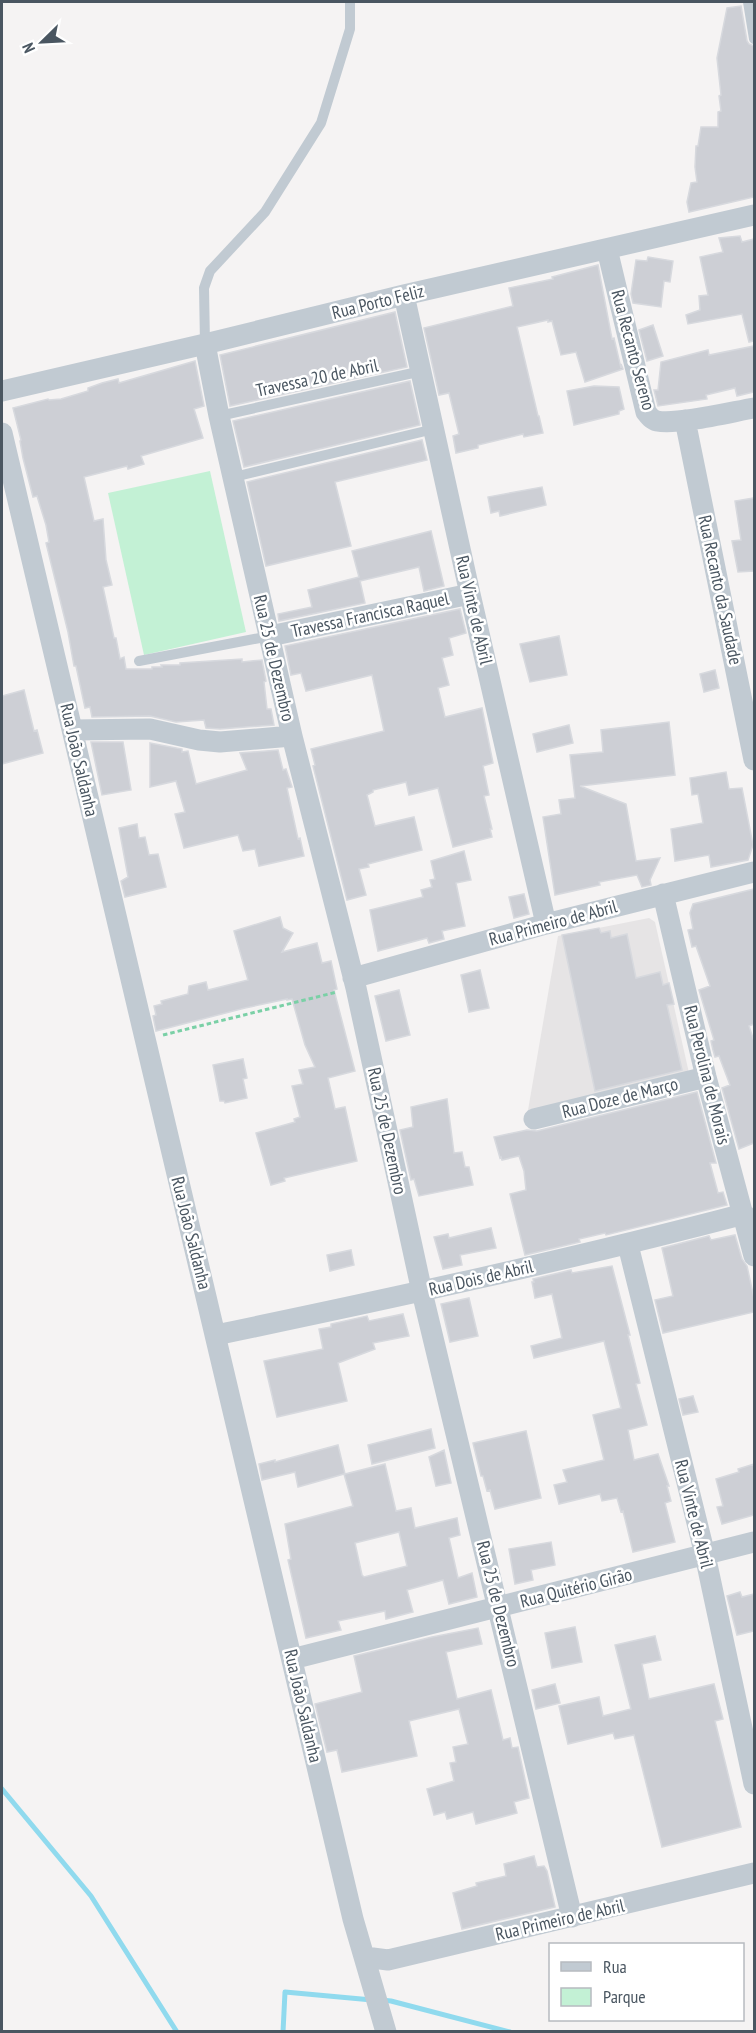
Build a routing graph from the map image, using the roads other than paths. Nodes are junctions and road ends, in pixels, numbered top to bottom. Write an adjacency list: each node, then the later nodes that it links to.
1 (350, 2): 7 (lane)
2 (748, 2): 3 (lane)
3 (754, 39)
4 (754, 215): 5 (street, Rua Porto Feliz)
5 (607, 249): 6 (street, Rua Porto Feliz); 12 (street, Rua Recanto Sereno)
6 (405, 295): 7 (street, Rua Porto Feliz); 8 (street, Rua Vinte de Abril)
7 (205, 344): 9 (street, Rua Porto Feliz); 11 (street, Rua 25 de Dezembro)
8 (422, 371): 11 (lane, Travessa 20 de Abril); 13 (street, Rua Vinte de Abril)
9 (2, 391)
10 (754, 408): 12 (street, Rua Recanto Sereno)
11 (219, 416): 15 (street, Rua 25 de Dezembro)
12 (685, 420): 21 (street, Rua Recanto da Saudade)
13 (434, 429): 15 (lane); 16 (street, Rua Vinte de Abril)
14 (2, 433): 19 (street, Rua João Saldanha)
15 (234, 477): 17 (street, Rua 25 de Dezembro)
16 (470, 594): 17 (street, Travessa Francisca Raquel); 24 (street, Rua Vinte de Abril)
17 (270, 636): 18 (lane); 20 (street, Rua 25 de Dezembro)
18 (139, 661)
19 (72, 730): 20 (street); 32 (street, Rua João Saldanha)
20 (292, 736): 25 (street, Rua 25 de Dezembro)
21 (754, 760)
22 (754, 872): 23 (street, Rua Primeiro de Abril)
23 (663, 894): 24 (street, Rua Primeiro de Abril); 26 (street, Rua Perolina de Morais)
24 (546, 924): 25 (street, Rua Primeiro de Abril)
25 (354, 983): 31 (street, Rua 25 de Dezembro)
26 (706, 1077): 27 (street, Rua Doze de Março); 28 (street, Rua Perolina de Morais)
27 (534, 1119)
28 (744, 1214): 29 (street, Rua Dois de Abril); 30 (street, Rua Perolina de Morais)
29 (628, 1245): 31 (street, Rua Dois de Abril); 34 (street, Rua Vinte de Abril)
30 (754, 1256)
31 (422, 1292): 32 (street, Rua Dois de Abril); 35 (street, Rua 25 de Dezembro)
32 (216, 1335): 36 (street, Rua João Saldanha)
33 (754, 1542): 34 (street, Rua Quitério Girão)
34 (705, 1556): 35 (street, Rua Quitério Girão); 37 (street, Rua Vinte de Abril)
35 (499, 1608): 36 (street, Rua Quitério Girão); 39 (street, Rua 25 de Dezembro)
36 (292, 1659): 40 (street, Rua João Saldanha)
37 (754, 1784)
38 (754, 1873): 39 (street, Rua Primeiro de Abril)
39 (572, 1917): 40 (street, Rua Primeiro de Abril)
40 (365, 1957): 41 (street, Rua João Saldanha)
41 (386, 2031)

